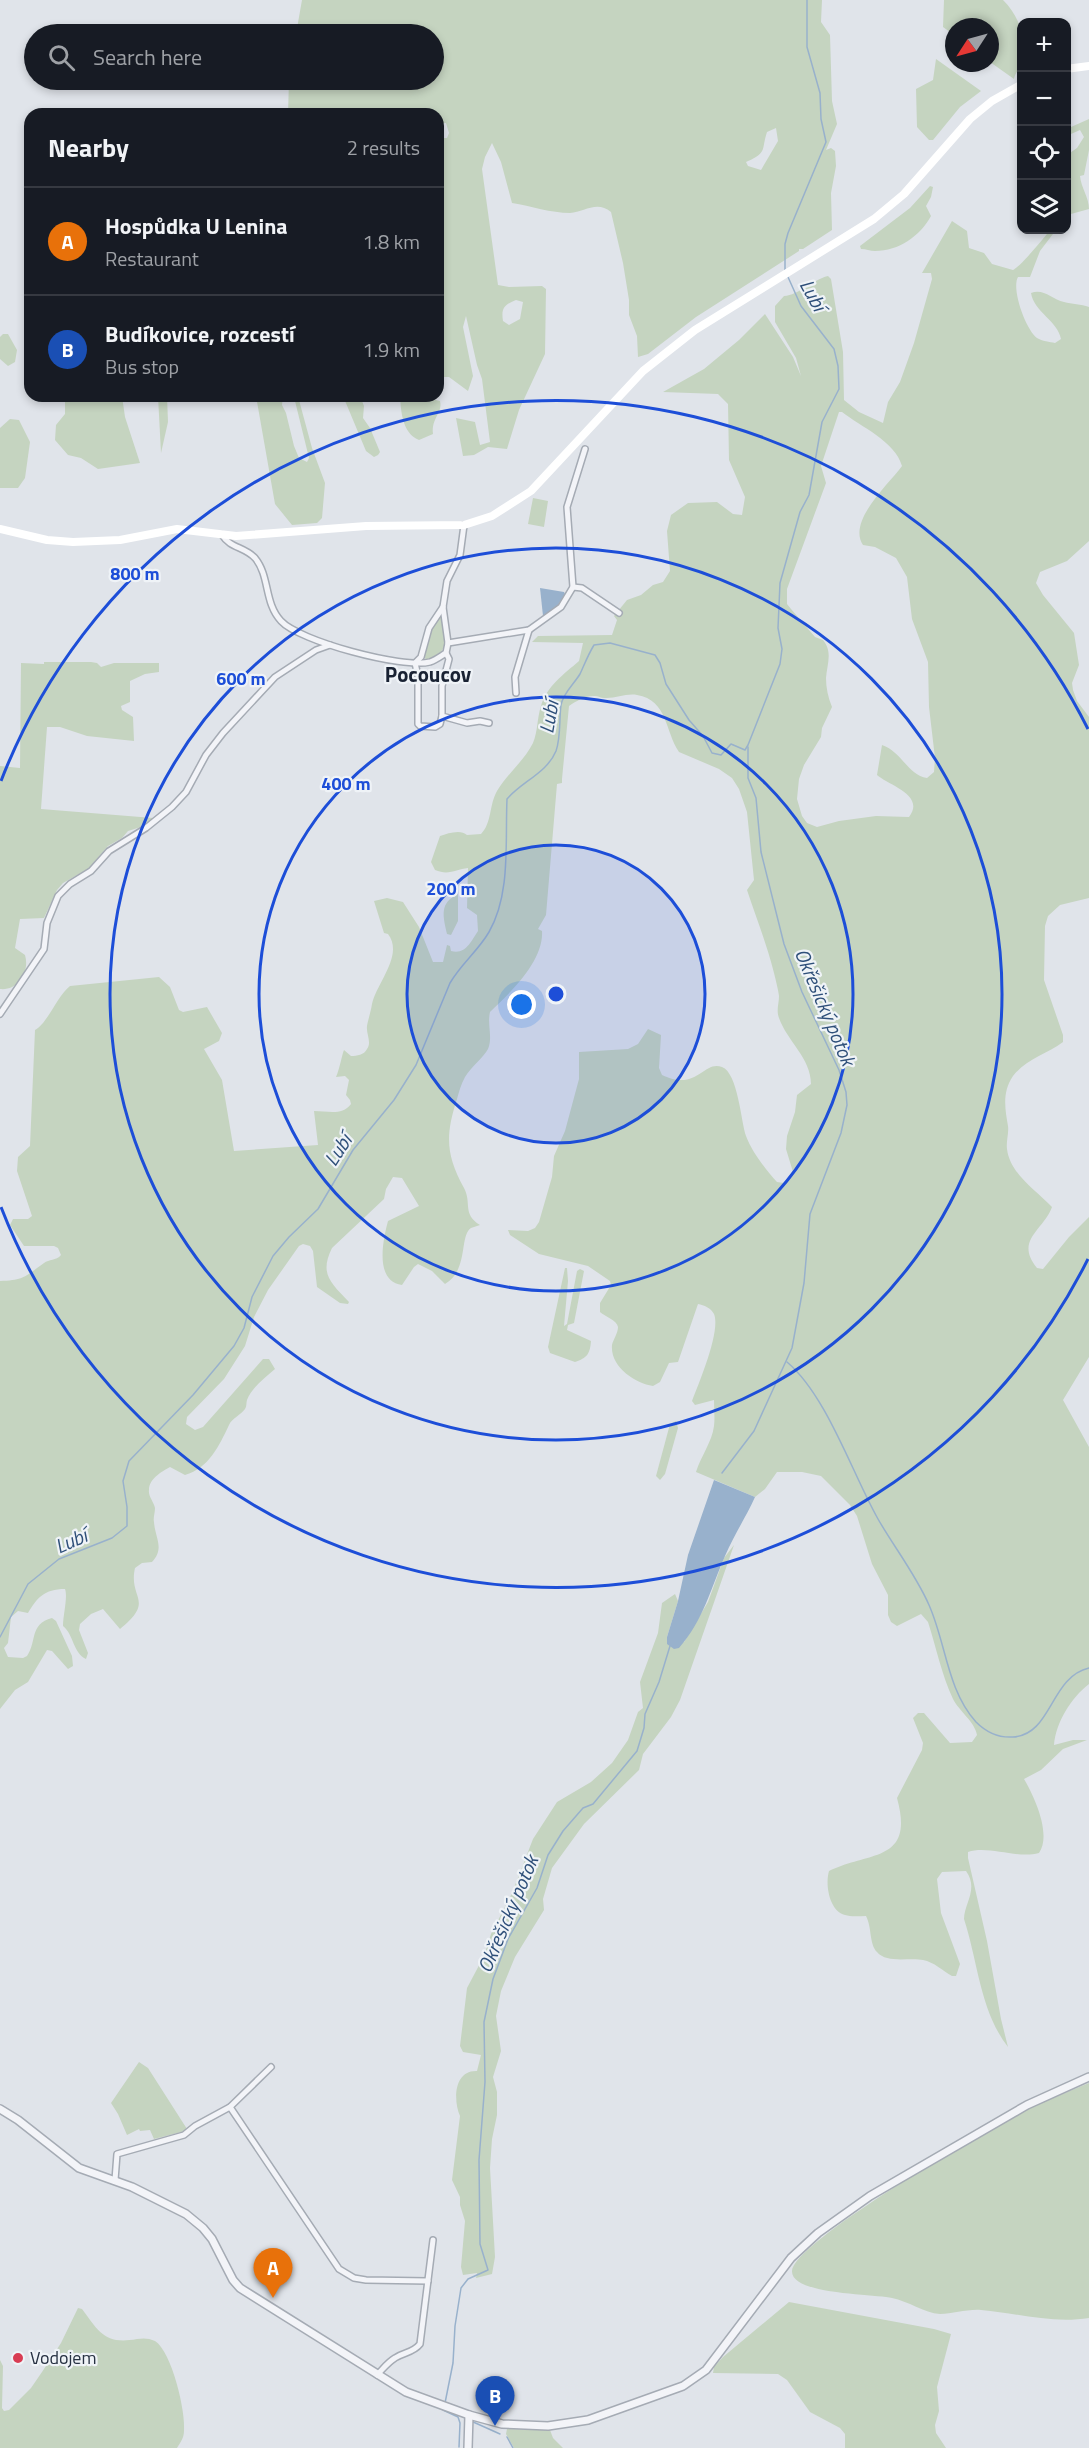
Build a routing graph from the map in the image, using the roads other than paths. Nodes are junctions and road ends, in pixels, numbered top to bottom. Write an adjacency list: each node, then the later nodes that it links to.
1 (1089, 66): 2 (main road)
2 (1071, 68)
3 (1017, 87): 5 (main road)
4 (585, 449): 8 (street)
5 (464, 525): 7 (main road); 9 (street)
6 (0, 529): 7 (main road)
7 (222, 535): 13 (street)
8 (573, 587): 10 (street); 11 (street)
9 (443, 607): 12 (street); 15 (street)
10 (620, 614)
11 (529, 630): 12 (street); 16 (street)
12 (448, 643): 14 (street)
13 (330, 645): 15 (street); 19 (street)
14 (446, 653): 15 (street); 17 (street)
15 (416, 663): 17 (street)
16 (516, 693)
17 (442, 716): 18 (street)
18 (489, 723)
19 (0, 1014)
20 (272, 2067): 22 (street)
21 (1089, 2077): 28 (street)
22 (230, 2107): 24 (street); 26 (street)
23 (0, 2109): 24 (street)
24 (115, 2180): 27 (street)
25 (433, 2240): 26 (street)
26 (428, 2281): 27 (street)
27 (377, 2375): 28 (street)
28 (469, 2418): 29 (street)
29 (468, 2448)

